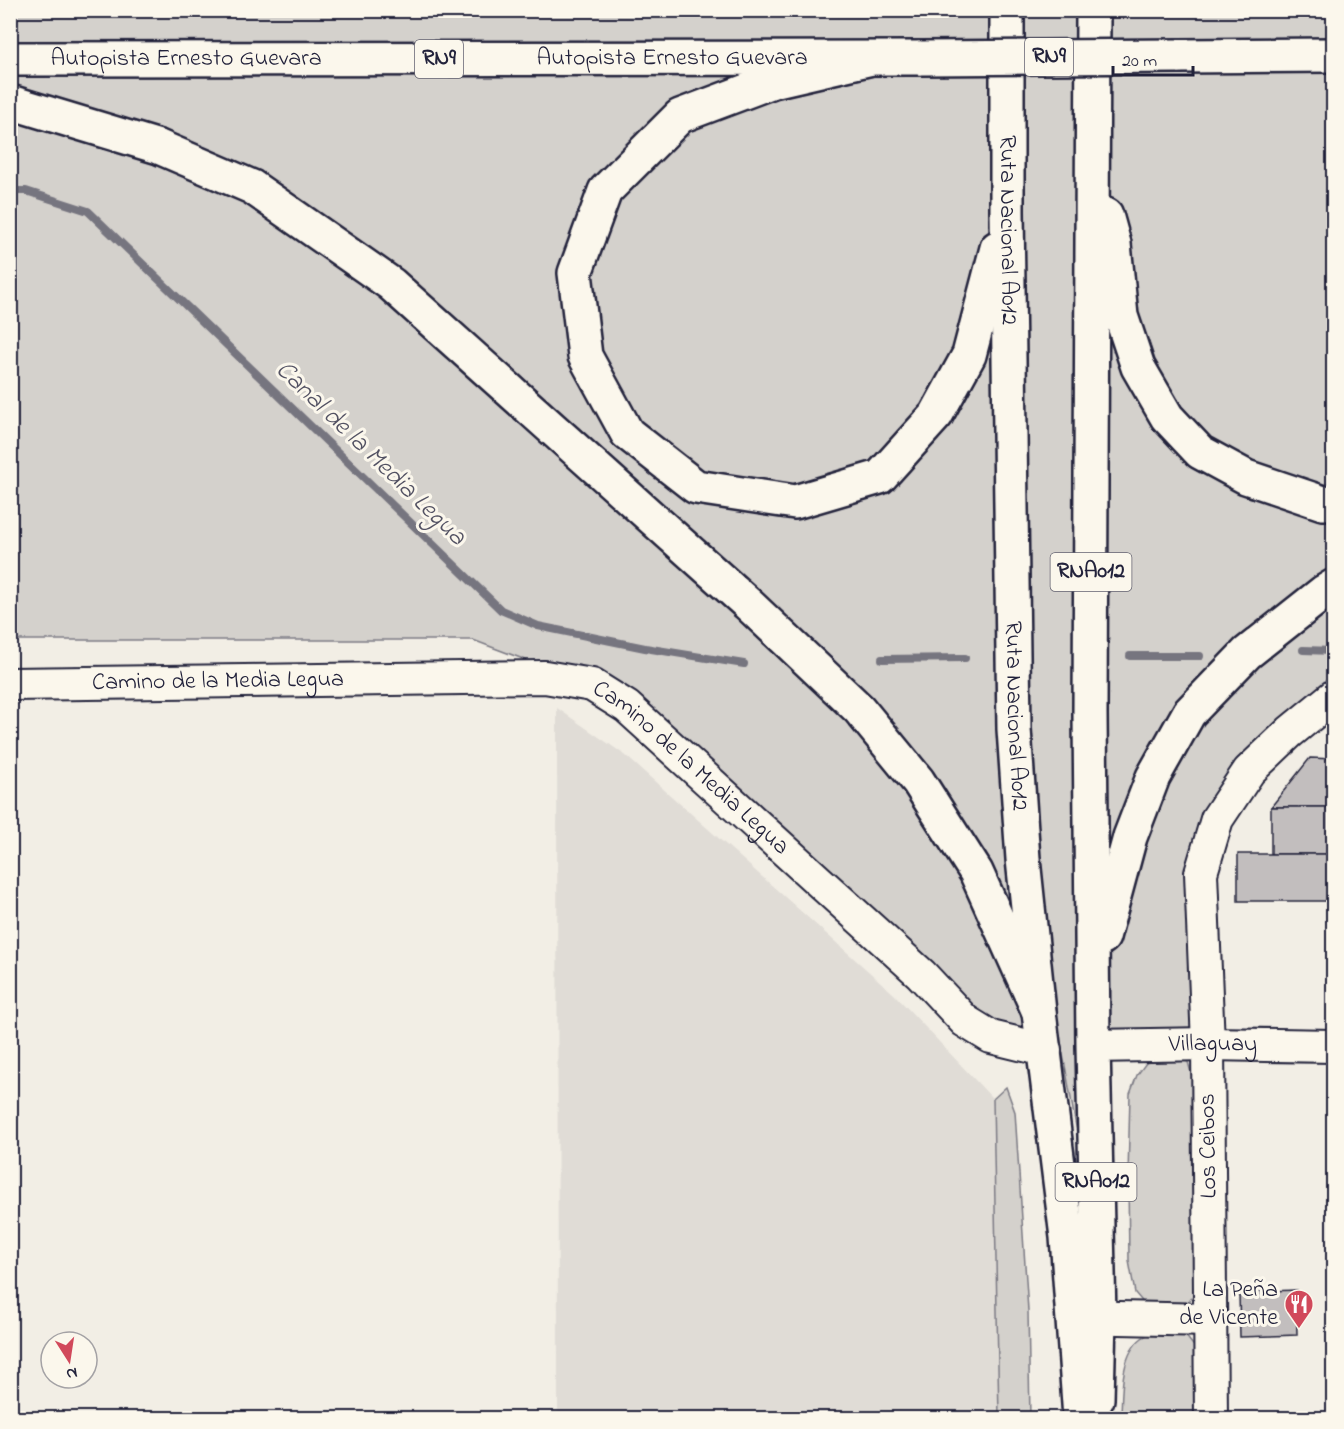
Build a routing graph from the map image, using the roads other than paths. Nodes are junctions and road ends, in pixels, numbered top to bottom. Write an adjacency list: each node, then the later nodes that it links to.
1 (1007, 10): 10 (highway, Ruta Nacional A012 / RNA012)
2 (1093, 10): 9 (highway, Ruta Nacional A012 / RNA012)
3 (1287, 55): 4 (highway, Autopista Ernesto Guevara / RN9); 6 (highway, Autopista Ernesto Guevara / RN9, bridge); 7 (highway)
4 (1334, 55)
5 (10, 59): 6 (highway, Autopista Ernesto Guevara / RN9)
6 (868, 59): 10 (highway)
7 (1334, 72)
8 (10, 102): 16 (highway)
9 (1093, 167): 11 (highway); 15 (highway, Ruta Nacional A012 / RNA012)
10 (1007, 211): 16 (highway, Ruta Nacional A012 / RNA012)
11 (1334, 502)
12 (1334, 586): 15 (highway)
13 (10, 684): 20 (street, Camino de la Media Legua)
14 (1334, 696): 17 (street, Los Ceibos)
15 (1093, 976): 18 (highway, Ruta Nacional A012 / RNA012)
16 (1039, 1012): 20 (highway, Ruta Nacional A012 / RNA012)
17 (1208, 1044): 18 (street, Villaguay); 19 (street, Villaguay); 22 (street, Los Ceibos)
18 (1093, 1046): 21 (highway, Ruta Nacional A012 / RNA012)
19 (1334, 1046)
20 (1045, 1050): 21 (highway, Ruta Nacional A012 / RNA012)
21 (1086, 1317): 22 (street); 23 (highway, Ruta Nacional A012 / RNA012); 24 (highway, Ruta Nacional A012 / RNA012)
22 (1211, 1320): 25 (street, Los Ceibos)
23 (1080, 1419)
24 (1096, 1419)
25 (1211, 1419)

